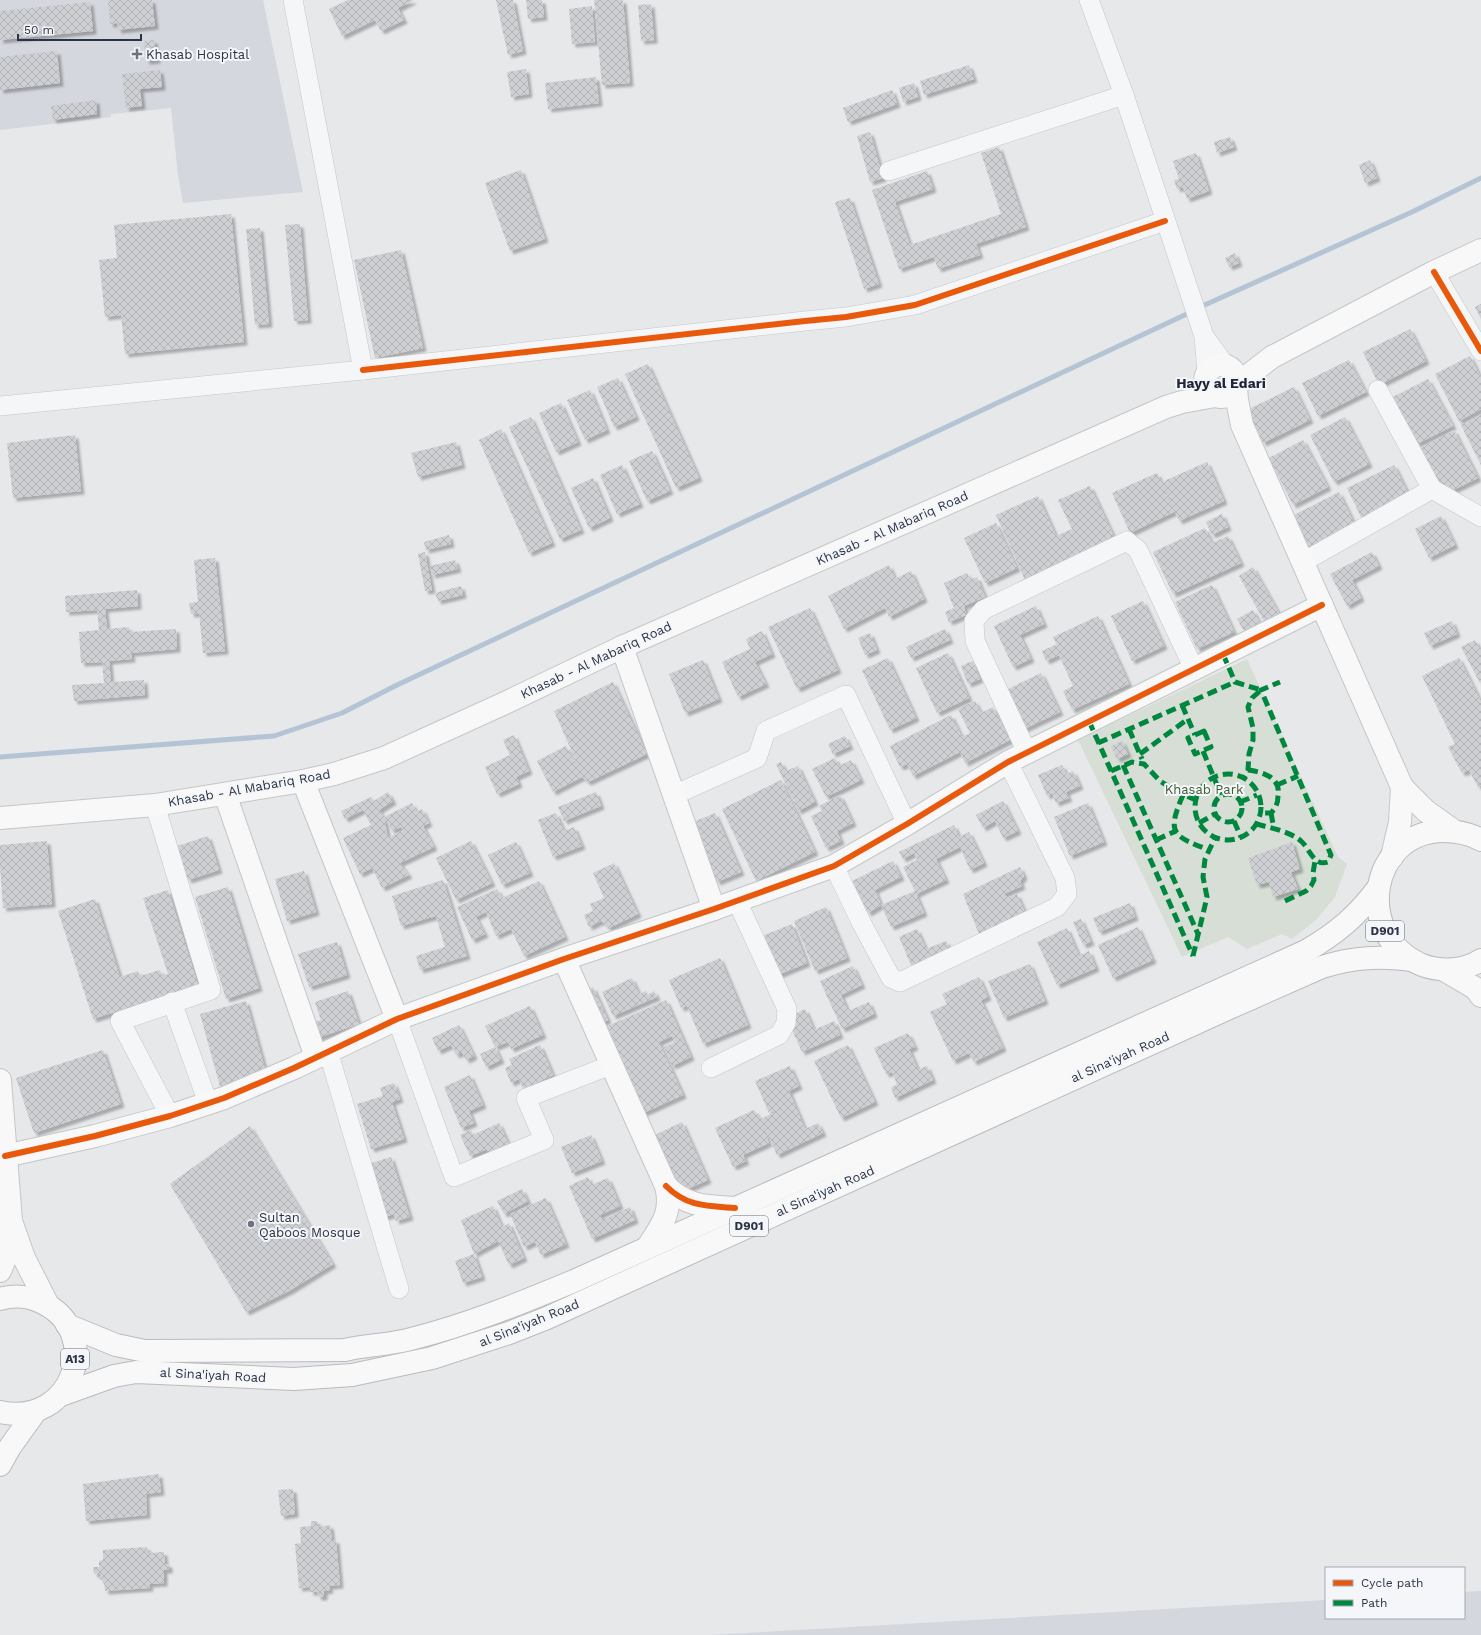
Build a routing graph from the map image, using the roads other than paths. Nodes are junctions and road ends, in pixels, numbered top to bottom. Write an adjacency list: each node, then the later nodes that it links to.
1 (294, 0): 9 (street)
2 (1089, 0): 3 (street)
3 (1124, 96): 4 (street); 5 (street)
4 (890, 171)
5 (1165, 222): 9 (street); 10 (street)
6 (1481, 250): 7 (main road)
7 (1434, 272): 8 (street); 10 (main road)
8 (1481, 351)
9 (363, 370): 13 (street)
10 (1223, 375): 12 (main road); 14 (main road); 15 (main road)
11 (1378, 390): 16 (street)
12 (1216, 397): 14 (main road); 15 (main road)
13 (0, 406)
14 (1166, 407): 20 (main road, Khasab - Al Mabariq Road)
15 (1242, 425): 18 (main road)
16 (1432, 489): 17 (street); 18 (street)
17 (1481, 517)
18 (1303, 562): 19 (main road)
19 (1322, 605): 21 (main road); 25 (main road)
20 (622, 647): 24 (main road, Khasab - Al Mabariq Road); 27 (main road)
21 (1194, 669): 22 (main road); 22 (street)
22 (1027, 752): 23 (main road)
23 (1008, 762): 30 (main road); 33 (street)
24 (303, 781): 26 (main road, Khasab - Al Mabariq Road); 43 (main road)
25 (1402, 786): 31 (main road); 32 (main road)
26 (225, 794): 28 (main road, Khasab - Al Mabariq Road); 44 (main road)
27 (674, 795): 30 (street); 36 (main road)
28 (155, 805): 29 (main road, Khasab - Al Mabariq Road); 42 (street)
29 (0, 818)
30 (907, 824): 33 (main road)
31 (1472, 836): 32 (main road, D901)
32 (1392, 857): 34 (main road, D901)
33 (834, 866): 35 (main road)
34 (1378, 888): 38 (main road, D901); 52 (main road, al Sina'iyah Road / D901)
35 (737, 901): 36 (main road); 46 (street)
36 (714, 909): 37 (main road)
37 (564, 959): 43 (main road); 45 (main road)
38 (1412, 960): 40 (main road, D901); 60 (main road, al Sina'iyah Road / D901)
39 (1481, 960): 40 (main road, D901)
40 (1444, 970): 41 (main road)
41 (1481, 996)
42 (172, 1002): 48 (street); 49 (street)
43 (397, 1019): 44 (main road); 45 (street)
44 (322, 1054): 48 (main road); 56 (street)
45 (611, 1065): 51 (main road)
46 (711, 1068)
47 (0, 1080): 50 (main road)
48 (208, 1103): 49 (main road)
49 (170, 1116): 50 (main road)
50 (5, 1156): 53 (main road)
51 (666, 1186): 52 (main road); 54 (main road)
52 (735, 1208): 54 (main road, al Sina'iyah Road / D901)
53 (11, 1221): 55 (main road); 58 (main road)
54 (647, 1248): 59 (main road, al Sina'iyah Road / D901)
55 (0, 1271)
56 (399, 1289)
57 (0, 1299): 58 (main road, A13)
58 (48, 1305): 59 (main road, A13)
59 (67, 1325): 60 (main road, A13)
60 (61, 1395): 62 (main road, A13)
61 (0, 1412): 62 (main road, A13)
62 (35, 1412): 63 (main road, A13)
63 (0, 1465)

